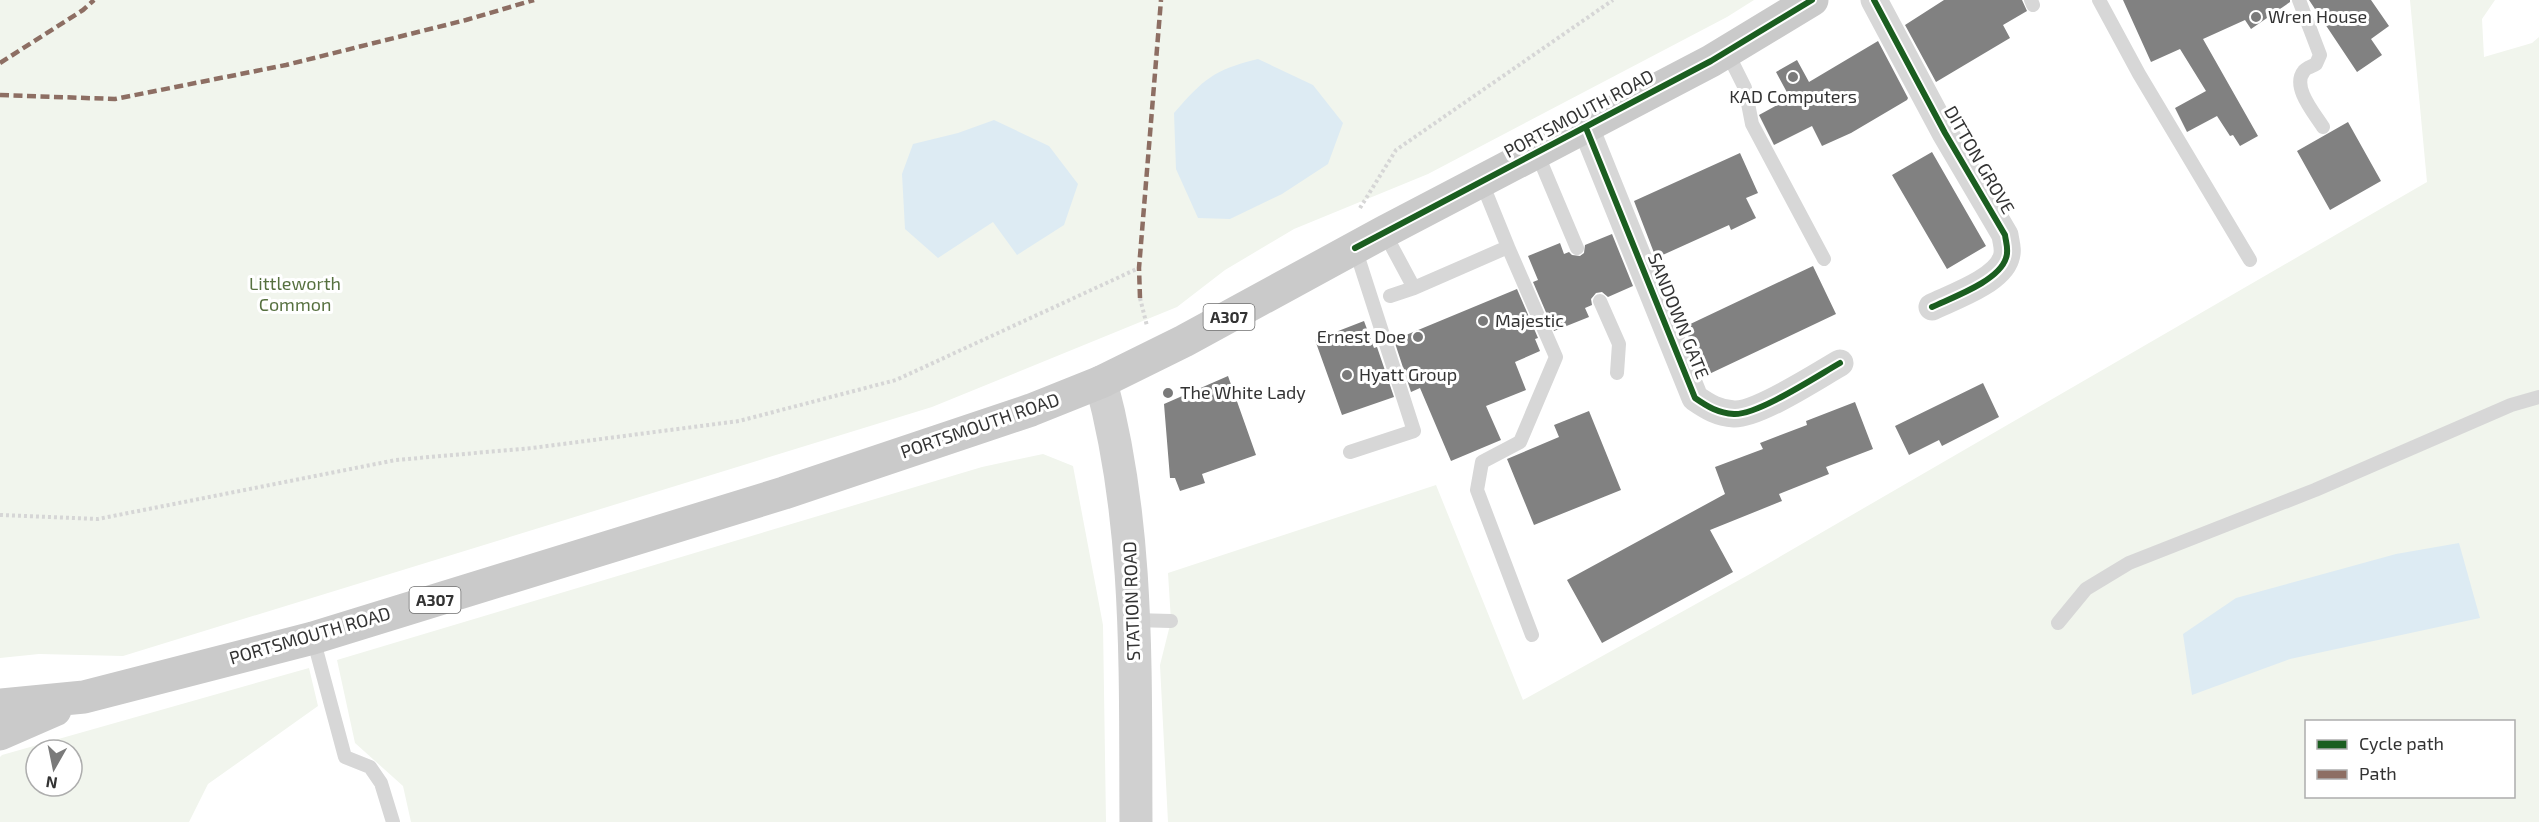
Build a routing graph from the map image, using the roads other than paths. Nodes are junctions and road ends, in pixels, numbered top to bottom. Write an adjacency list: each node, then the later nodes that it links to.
1 (1812, 0): 5 (main road, PORTSMOUTH ROAD / A307)
2 (1874, 0): 19 (street, DITTON GROVE)
3 (2099, 0): 15 (lane)
4 (2299, 0): 6 (lane)
5 (1727, 52): 7 (main road, PORTSMOUTH ROAD / A307); 14 (lane)
6 (2323, 127)
7 (1586, 128): 8 (main road, PORTSMOUTH ROAD / A307); 20 (street, SANDOWN GATE)
8 (1537, 153): 9 (main road, PORTSMOUTH ROAD / A307); 13 (lane)
9 (1482, 183): 10 (main road, PORTSMOUTH ROAD / A307); 11 (lane)
10 (1384, 232): 12 (main road, PORTSMOUTH ROAD / A307); 16 (lane)
11 (1508, 246): 16 (lane); 28 (lane)
12 (1355, 248): 22 (main road, PORTSMOUTH ROAD / A307); 24 (lane)
13 (1577, 248)
14 (1824, 259)
15 (2250, 260)
16 (1414, 288): 17 (lane)
17 (1390, 296)
18 (1600, 301): 21 (lane)
19 (1932, 307)
20 (1840, 363)
21 (1617, 373)
22 (1101, 382): 25 (main road, STATION ROAD); 29 (main road, PORTSMOUTH ROAD / A307)
23 (2539, 397): 27 (lane)
24 (1350, 452)
25 (1134, 620): 26 (lane); 34 (main road, STATION ROAD)
26 (1171, 621)
27 (2058, 623)
28 (1532, 635)
29 (313, 638): 30 (main road, PORTSMOUTH ROAD / A307); 33 (lane)
30 (84, 697): 31 (main road, PORTSMOUTH ROAD / A307); 32 (main road, PORTSMOUTH ROAD / A307)
31 (0, 705)
32 (0, 734)
33 (393, 822)
34 (1136, 822)

